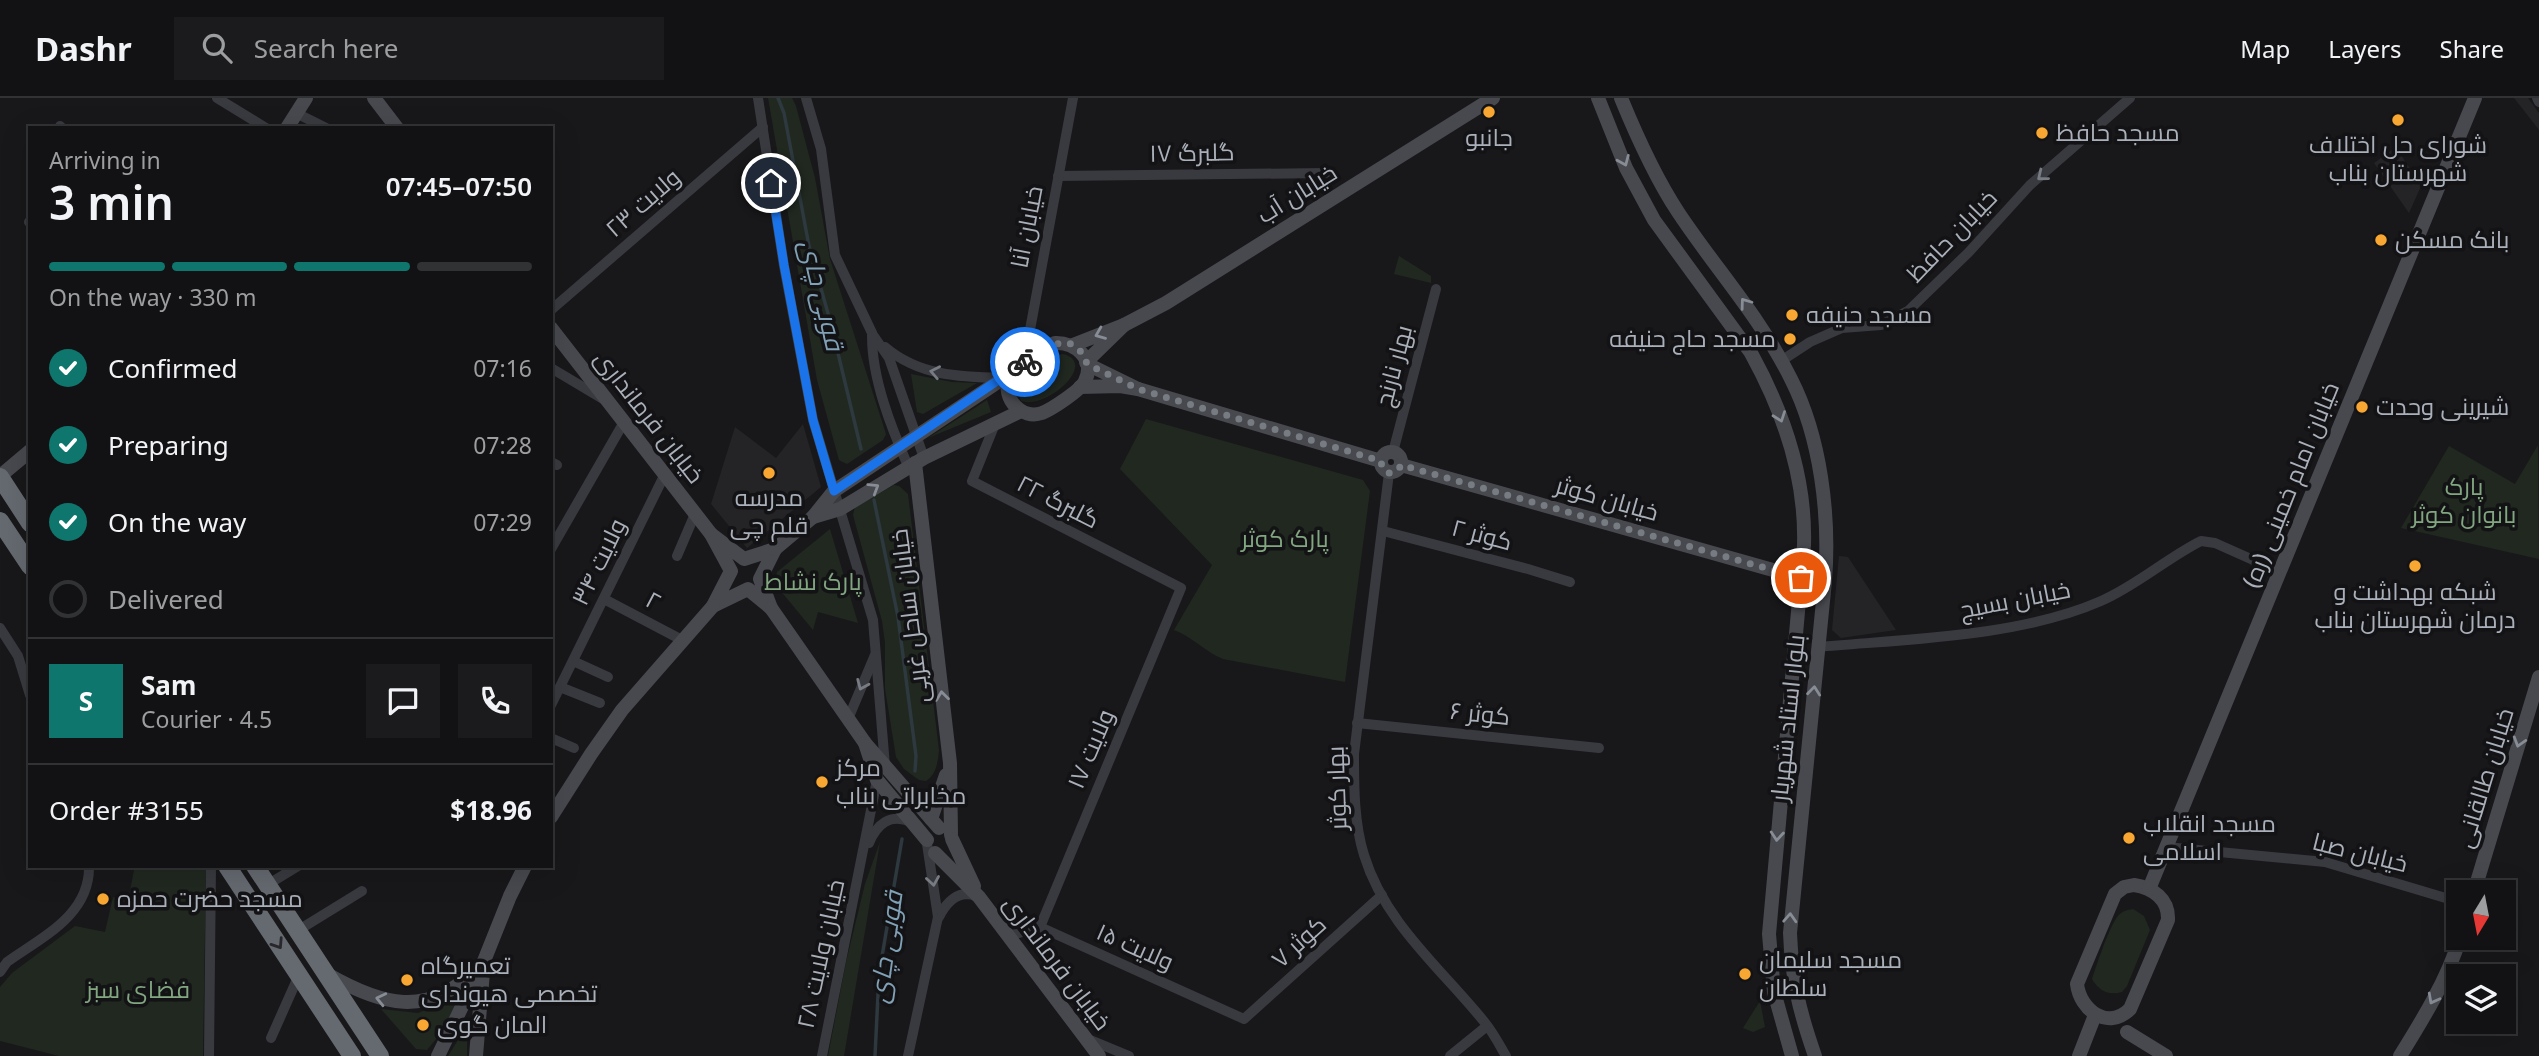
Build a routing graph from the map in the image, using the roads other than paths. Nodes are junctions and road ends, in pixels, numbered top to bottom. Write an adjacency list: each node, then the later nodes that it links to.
1 (217, 98): 13 (street)
2 (306, 98): 12 (main road)
3 (374, 98): 16 (main road)
4 (758, 98): 17 (street)
5 (806, 98): 24 (street)
6 (1073, 98): 19 (street, خیابان آنا)
7 (1493, 98): 22 (main road, خیابان آب)
8 (1598, 98): 30 (main road, بلوار استاد شهریار, one-way to 30)
9 (1621, 98): 26 (main road, بلوار استاد شهریار, one-way to 9)
10 (2130, 98): 26 (street, خیابان حافظ, one-way to 26)
11 (2475, 98): 58 (main road, خیابان امام خمینی (ره))
12 (296, 113): 14 (main road); 15 (street)
13 (263, 126)
14 (288, 126)
15 (322, 126)
16 (395, 126)
17 (763, 127): 21 (street, ولایت ۲۳); 44 (street)
18 (1326, 173): 19 (street, گلبرگ ۱۷)
19 (1058, 176): 29 (street, خیابان آنا)
20 (1436, 289): 41 (street, بهار نارنج)
21 (553, 308)
22 (1124, 324): 25 (main road, خیابان آب, one-way to 25); 27 (main road, خیابان آب)
23 (553, 331): 33 (main road, خیابان فرمانداری)
24 (873, 335): 29 (street, one-way to 24); 37 (street); 38 (street)
25 (1073, 345): 27 (main road); 29 (main road)
26 (1782, 361): 30 (main road); 69 (main road, بلوار استاد شهریار)
27 (1087, 363): 31 (main road); 32 (main road, خیابان کوثر)
28 (553, 369): 33 (street)
29 (1013, 371): 34 (main road); 37 (main road)
30 (1763, 374): 59 (main road, بلوار استاد شهریار, one-way to 59)
31 (1080, 387): 32 (main road, خیابان کوثر); 34 (main road)
32 (1138, 389): 41 (main road, خیابان کوثر)
33 (609, 403): 35 (main road, خیابان فرمانداری)
34 (1021, 411): 36 (main road)
35 (624, 422): 42 (main road, خیابان فرمانداری); 52 (street)
36 (995, 424): 40 (main road); 62 (street, گلبرگ ۲۲)
37 (915, 437): 38 (main road); 40 (street)
38 (899, 446): 40 (street); 44 (main road)
39 (28, 453): 43 (main road)
40 (916, 462): 45 (main road, one-way to 40); 86 (main road, خیابان ساحل غربی, one-way to 40)
41 (1391, 463): 50 (street, بهار کوثر); 59 (main road, خیابان کوثر)
42 (665, 474): 46 (main road, خیابان فرمانداری); 64 (street, ولایت ۳۴)
43 (0, 477): 48 (highway)
44 (834, 491): 45 (street); 47 (main road)
45 (840, 509): 47 (main road); 70 (street)
46 (695, 514): 51 (main road, خیابان فرمانداری); 54 (street)
47 (813, 517): 53 (main road)
48 (28, 520)
49 (0, 521): 56 (highway)
50 (1383, 531): 61 (street, کوثر ۲); 79 (street, بهار کوثر)
51 (711, 534): 55 (main road, خیابان فرمانداری); 57 (main road, خیابان فرمانداری)
52 (553, 546)
53 (775, 549): 55 (main road); 60 (main road)
54 (677, 556)
55 (744, 559): 57 (main road); 60 (main road)
56 (28, 563)
57 (731, 571): 63 (main road); 65 (main road)
58 (2280, 572): 69 (street, خیابان بسیج); 93 (main road, خیابان امام خمینی (ره))
59 (1801, 578): 80 (main road, بلوار استاد شهریار)
60 (760, 579): 63 (main road); 66 (main road, خیابان فرمانداری)
61 (1570, 582)
62 (1181, 588): 109 (street, ولایت ۱۷)
63 (748, 589): 65 (main road); 66 (main road, خیابان فرمانداری)
64 (604, 599): 68 (street, ۲); 71 (street, ولایت ۳۴)
65 (713, 606): 68 (main road)
66 (771, 608): 78 (main road, خیابان فرمانداری)
67 (0, 628): 75 (street)
68 (682, 640): 89 (main road)
69 (1818, 647): 81 (main road, بلوار استاد شهریار, one-way to 69)
70 (877, 651): 78 (street, one-way to 78); 87 (street)
71 (573, 661): 72 (street); 74 (street, ولایت ۳۴)
72 (608, 677)
73 (2539, 677): 101 (main road, خیابان طالقانی, one-way to 101)
74 (560, 687): 76 (street, ولایت ۳۴); 77 (street)
75 (28, 688)
76 (553, 701)
77 (600, 703)
78 (848, 719): 83 (main road, خیابان فرمانداری)
79 (1357, 723): 85 (street, کوثر ۶); 105 (street, بهار کوثر)
80 (1786, 736): 81 (main road); 135 (main road, بلوار استاد شهریار, one-way to 135)
81 (1809, 738): 136 (main road, بلوار استاد شهریار, one-way to 81)
82 (553, 739): 84 (street)
83 (865, 743): 87 (main road, خیابان فرمانداری); 88 (main road, خیابان فرمانداری)
84 (574, 748)
85 (1599, 748)
86 (950, 764): 91 (main road, خیابان ساحل غربی); 91 (main road, خیابان ساحل غربی)
87 (885, 766): 88 (main road); 91 (main road, خیابان فرمانداری)
88 (877, 780): 90 (main road, خیابان فرمانداری); 94 (street, خیابان ولایت ۲۸)
89 (553, 814)
90 (912, 822): 92 (main road, خیابان فرمانداری); 94 (street, خیابان ولایت ۲۸)
91 (943, 830): 92 (main road); 92 (main road); 106 (main road, خیابان فرمانداری)
92 (929, 846): 106 (main road, خیابان فرمانداری); 108 (street, one-way to 108)
93 (2166, 847): 103 (main road, خیابان امام خمینی (ره)); 107 (street, خیابان صبا)
94 (862, 860): 129 (street, خیابان ولایت ۲۸)
95 (89, 868): 114 (street)
96 (211, 868): 124 (street)
97 (228, 868): 116 (highway, one-way to 116)
98 (256, 868): 102 (highway)
99 (295, 868): 102 (street)
100 (524, 868): 113 (main road)
101 (2478, 880)
102 (267, 885): 110 (highway)
103 (2149, 889): 117 (main road); 118 (main road)
104 (362, 891): 110 (street)
105 (1382, 895): 119 (street, کوثر ۷); 120 (street, بهار کوثر)
106 (979, 897): 108 (street); 111 (main road, خیابان فرمانداری)
107 (2446, 898)
108 (938, 917): 130 (street)
109 (1040, 926): 111 (street); 119 (street, ولایت ۱۵)
110 (297, 930): 115 (highway)
111 (1008, 936): 122 (main road, خیابان فرمانداری)
112 (2456, 950): 139 (main road, one-way to 139)
113 (484, 961): 115 (main road, one-way to 115); 127 (main road); 128 (main road)
114 (0, 972)
115 (324, 972): 126 (highway)
116 (299, 974): 123 (street); 125 (highway)
117 (2126, 1014): 118 (main road); 121 (street)
118 (2098, 1016): 121 (street); 137 (main road)
119 (1244, 1019)
120 (1487, 1026): 133 (street); 134 (street, بهار کوثر)
121 (2127, 1032): 138 (main road)
122 (1084, 1037): 131 (main road, خیابان فرمانداری); 132 (street)
123 (271, 1038)
124 (209, 1056)
125 (352, 1056)
126 (380, 1056)
127 (438, 1056)
128 (477, 1056)
129 (822, 1056)
130 (908, 1056)
131 (1099, 1056)
132 (1129, 1056)
133 (1450, 1056)
134 (1506, 1056)
135 (1792, 1056)
136 (1815, 1056)
137 (2078, 1056)
138 (2166, 1056)
139 (2400, 1056)

